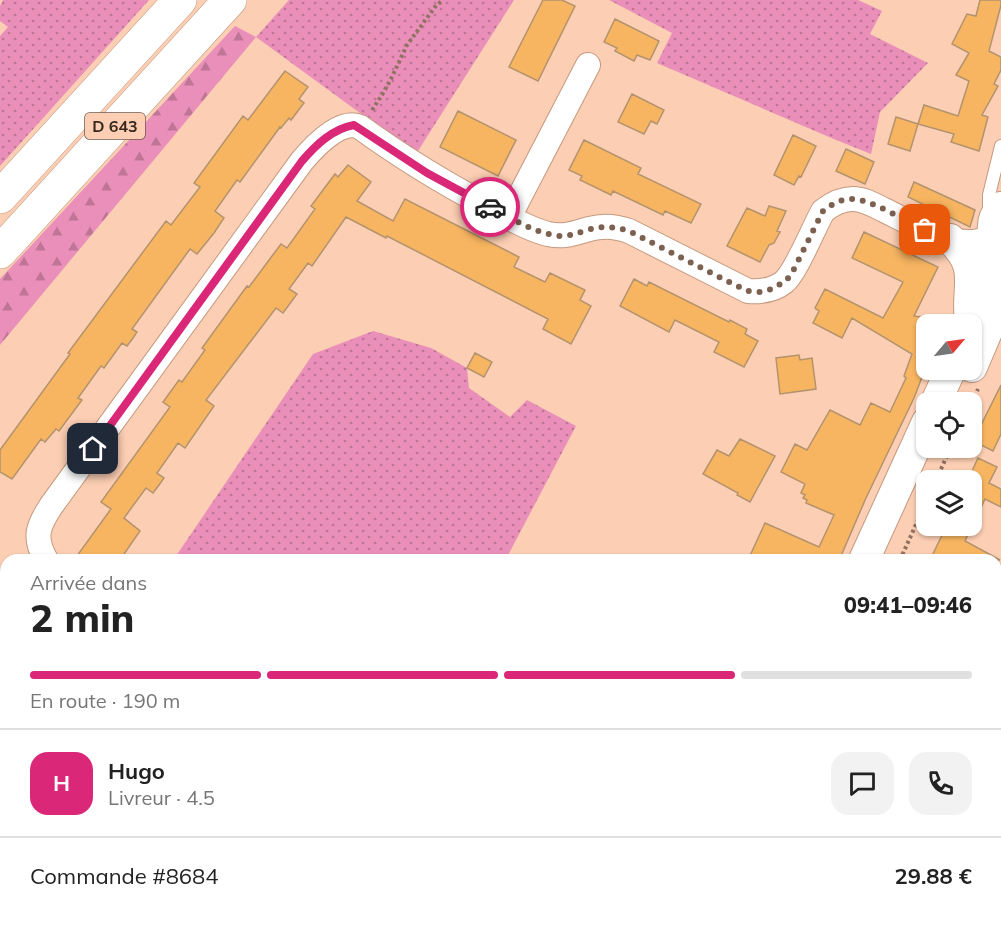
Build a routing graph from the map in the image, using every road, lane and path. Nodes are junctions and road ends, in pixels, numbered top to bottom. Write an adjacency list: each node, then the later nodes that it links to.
1 (180, 0): 7 (highway, D 643)
2 (230, 0): 11 (highway, D 643)
3 (443, 0): 5 (path)
4 (588, 65): 8 (street)
5 (360, 128): 8 (street); 18 (street)
6 (1001, 146): 9 (lane)
7 (0, 197)
8 (509, 217): 10 (street)
9 (997, 232): 10 (street); 14 (street)
10 (950, 239): 13 (street)
11 (0, 252)
12 (1001, 299): 14 (street)
13 (974, 314)
14 (982, 331)
15 (916, 446): 19 (street)
16 (931, 458): 20 (street)
17 (916, 524): 21 (path)
18 (42, 554)
19 (867, 554)
20 (887, 554)
21 (903, 554)

